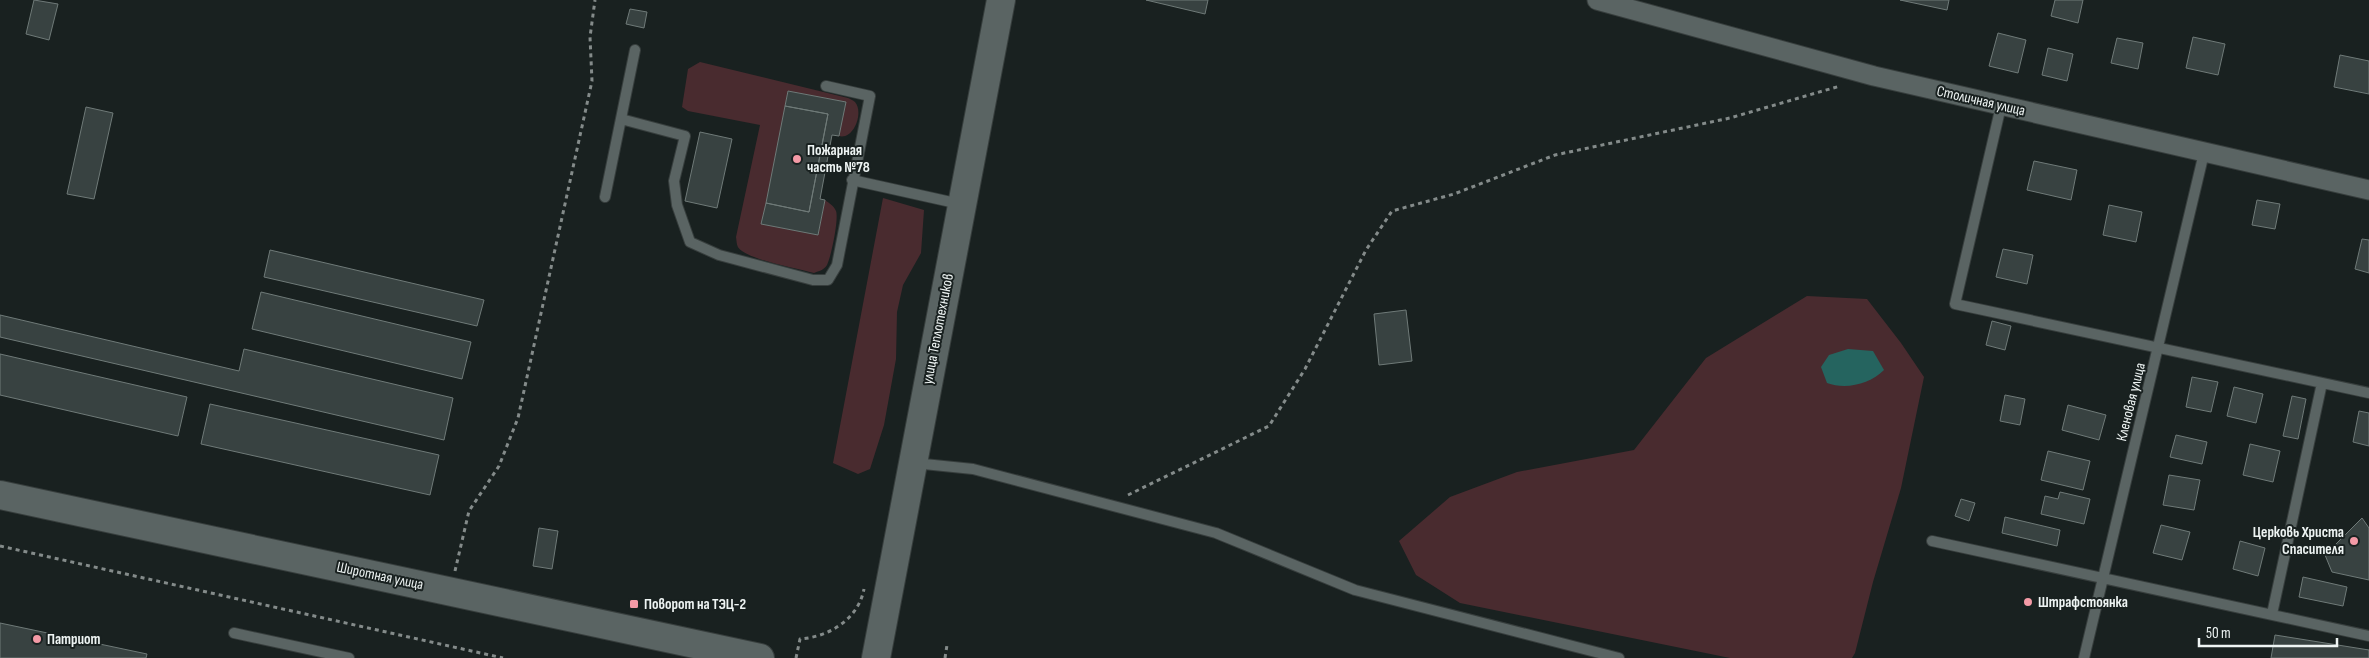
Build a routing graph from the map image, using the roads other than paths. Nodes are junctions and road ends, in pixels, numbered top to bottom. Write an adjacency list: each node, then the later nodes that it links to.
1 (1000, 0): 11 (street, улица Теплотехников)
2 (1597, 0): 5 (street, Столичная улица)
3 (635, 50): 6 (lane)
4 (826, 86): 8 (lane)
5 (2001, 106): 7 (street, Столичная улица); 12 (lane)
6 (621, 119): 8 (lane); 10 (lane)
7 (2204, 154): 9 (street, Столичная улица); 12 (lane, Кленовая улица)
8 (852, 180): 11 (lane)
9 (2369, 190)
10 (605, 197)
11 (962, 204): 15 (street, улица Теплотехников)
12 (2159, 350): 13 (lane); 18 (lane, Кленовая улица)
13 (2322, 383): 14 (lane); 19 (lane)
14 (2369, 393)
15 (913, 463): 24 (street, улица Теплотехников); 25 (lane)
16 (0, 495): 23 (street, Широтная улица)
17 (1932, 541): 18 (lane)
18 (2104, 578): 19 (lane); 26 (lane, Кленовая улица)
19 (2272, 614): 21 (lane)
20 (234, 633): 22 (lane)
21 (2369, 636)
22 (349, 658)
23 (760, 658)
24 (876, 658)
25 (1619, 658)
26 (2084, 658)

